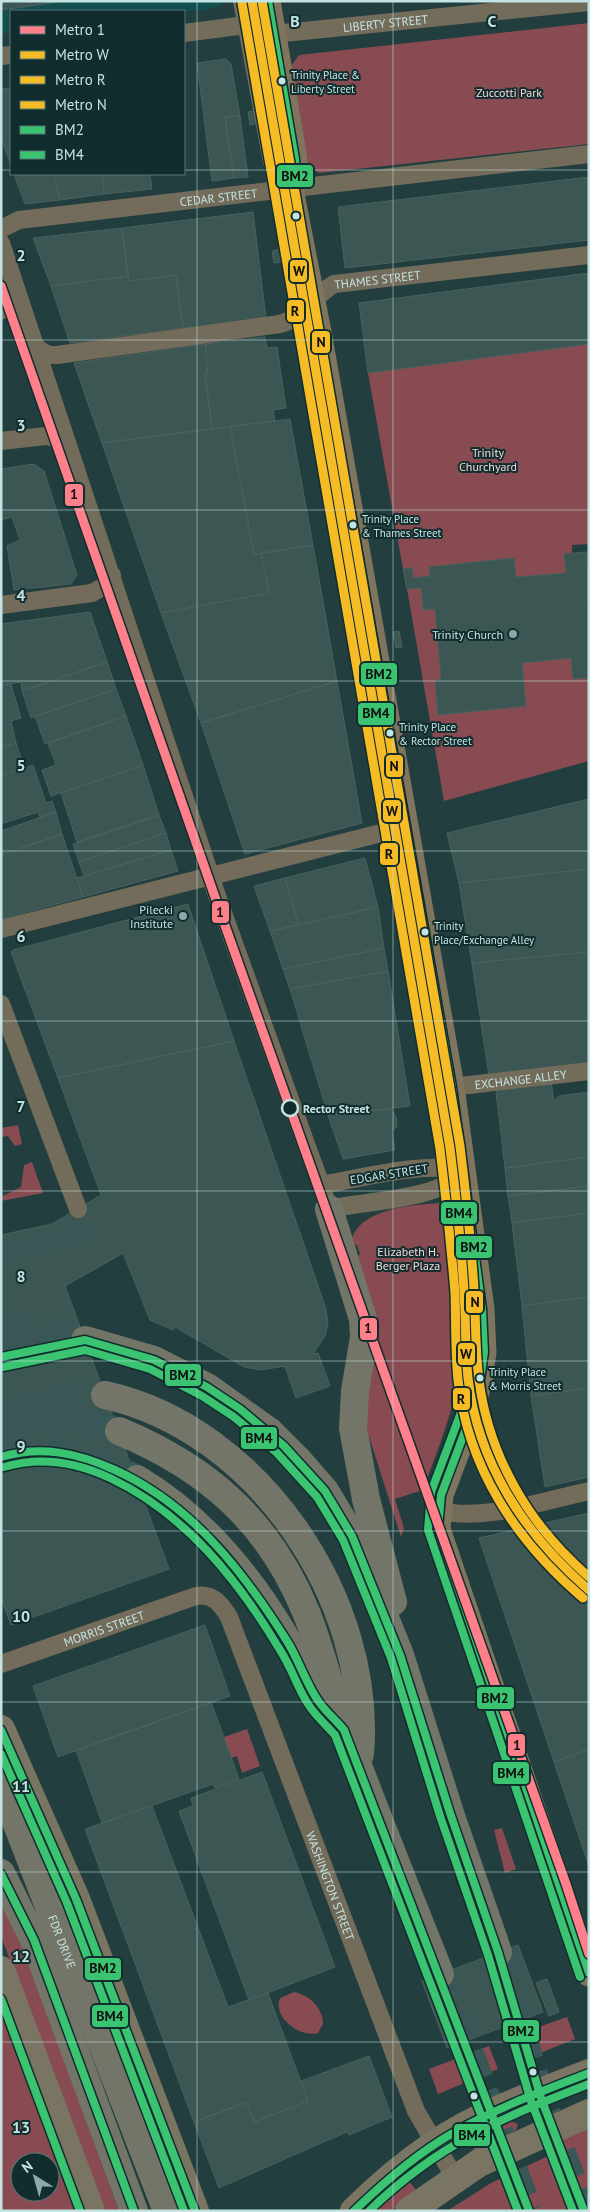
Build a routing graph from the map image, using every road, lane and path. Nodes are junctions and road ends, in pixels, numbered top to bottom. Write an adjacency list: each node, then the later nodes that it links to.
1 (242, 1): 4 (street)
2 (268, 1): 6 (main road)
3 (589, 2): 6 (street, LIBERTY STREET)
4 (246, 25): 5 (street, LIBERTY STREET); 6 (lane, LIBERTY STREET); 8 (street)
5 (185, 32)
6 (274, 34): 8 (main road)
7 (589, 154): 8 (street, CEDAR STREET)
8 (291, 189): 9 (street, CEDAR STREET); 12 (main road)
9 (1, 229)
10 (1, 243): 13 (street)
11 (589, 255): 12 (street, THAMES STREET)
12 (314, 302): 15 (street, THAMES STREET); 20 (main road)
13 (23, 309): 14 (lane); 15 (street)
14 (1, 315)
15 (35, 347): 16 (street)
16 (66, 440): 17 (street); 18 (street)
17 (1, 441)
18 (112, 575): 19 (street); 21 (street)
19 (1, 604)
20 (405, 827): 21 (street); 25 (main road)
21 (211, 876): 22 (street); 27 (street)
22 (1, 929)
23 (1, 1004): 28 (street)
24 (589, 1071): 25 (street, EXCHANGE ALLEY)
25 (452, 1087): 26 (main road)
26 (464, 1172): 27 (street, EDGAR STREET); 27 (street, EDGAR STREET); 34 (main road)
27 (325, 1197): 36 (highway)
28 (78, 1208)
29 (85, 1340): 36 (highway)
30 (105, 1395): 40 (highway)
31 (119, 1431): 39 (highway)
32 (136, 1478): 39 (highway)
33 (589, 1491): 34 (street)
34 (438, 1510): 46 (main road)
35 (207, 1596): 37 (street, MORRIS STREET); 49 (street, WASHINGTON STREET)
36 (400, 1655): 43 (highway)
37 (1, 1664)
38 (1, 1729): 54 (main road)
39 (344, 1730): 40 (highway)
40 (359, 1765): 45 (highway)
41 (1, 1783): 53 (highway, FDR DRIVE)
42 (1, 1873): 52 (highway)
43 (498, 1952)
44 (1, 1970): 51 (main road)
45 (440, 1974)
46 (589, 1974)
47 (589, 2072): 49 (main road)
48 (589, 2112): 50 (main road)
49 (434, 2144): 50 (street, WASHINGTON STREET); 55 (main road)
50 (455, 2178): 56 (main road)
51 (92, 2211)
52 (134, 2211)
53 (167, 2211)
54 (195, 2211)
55 (354, 2211)
56 (409, 2211)

